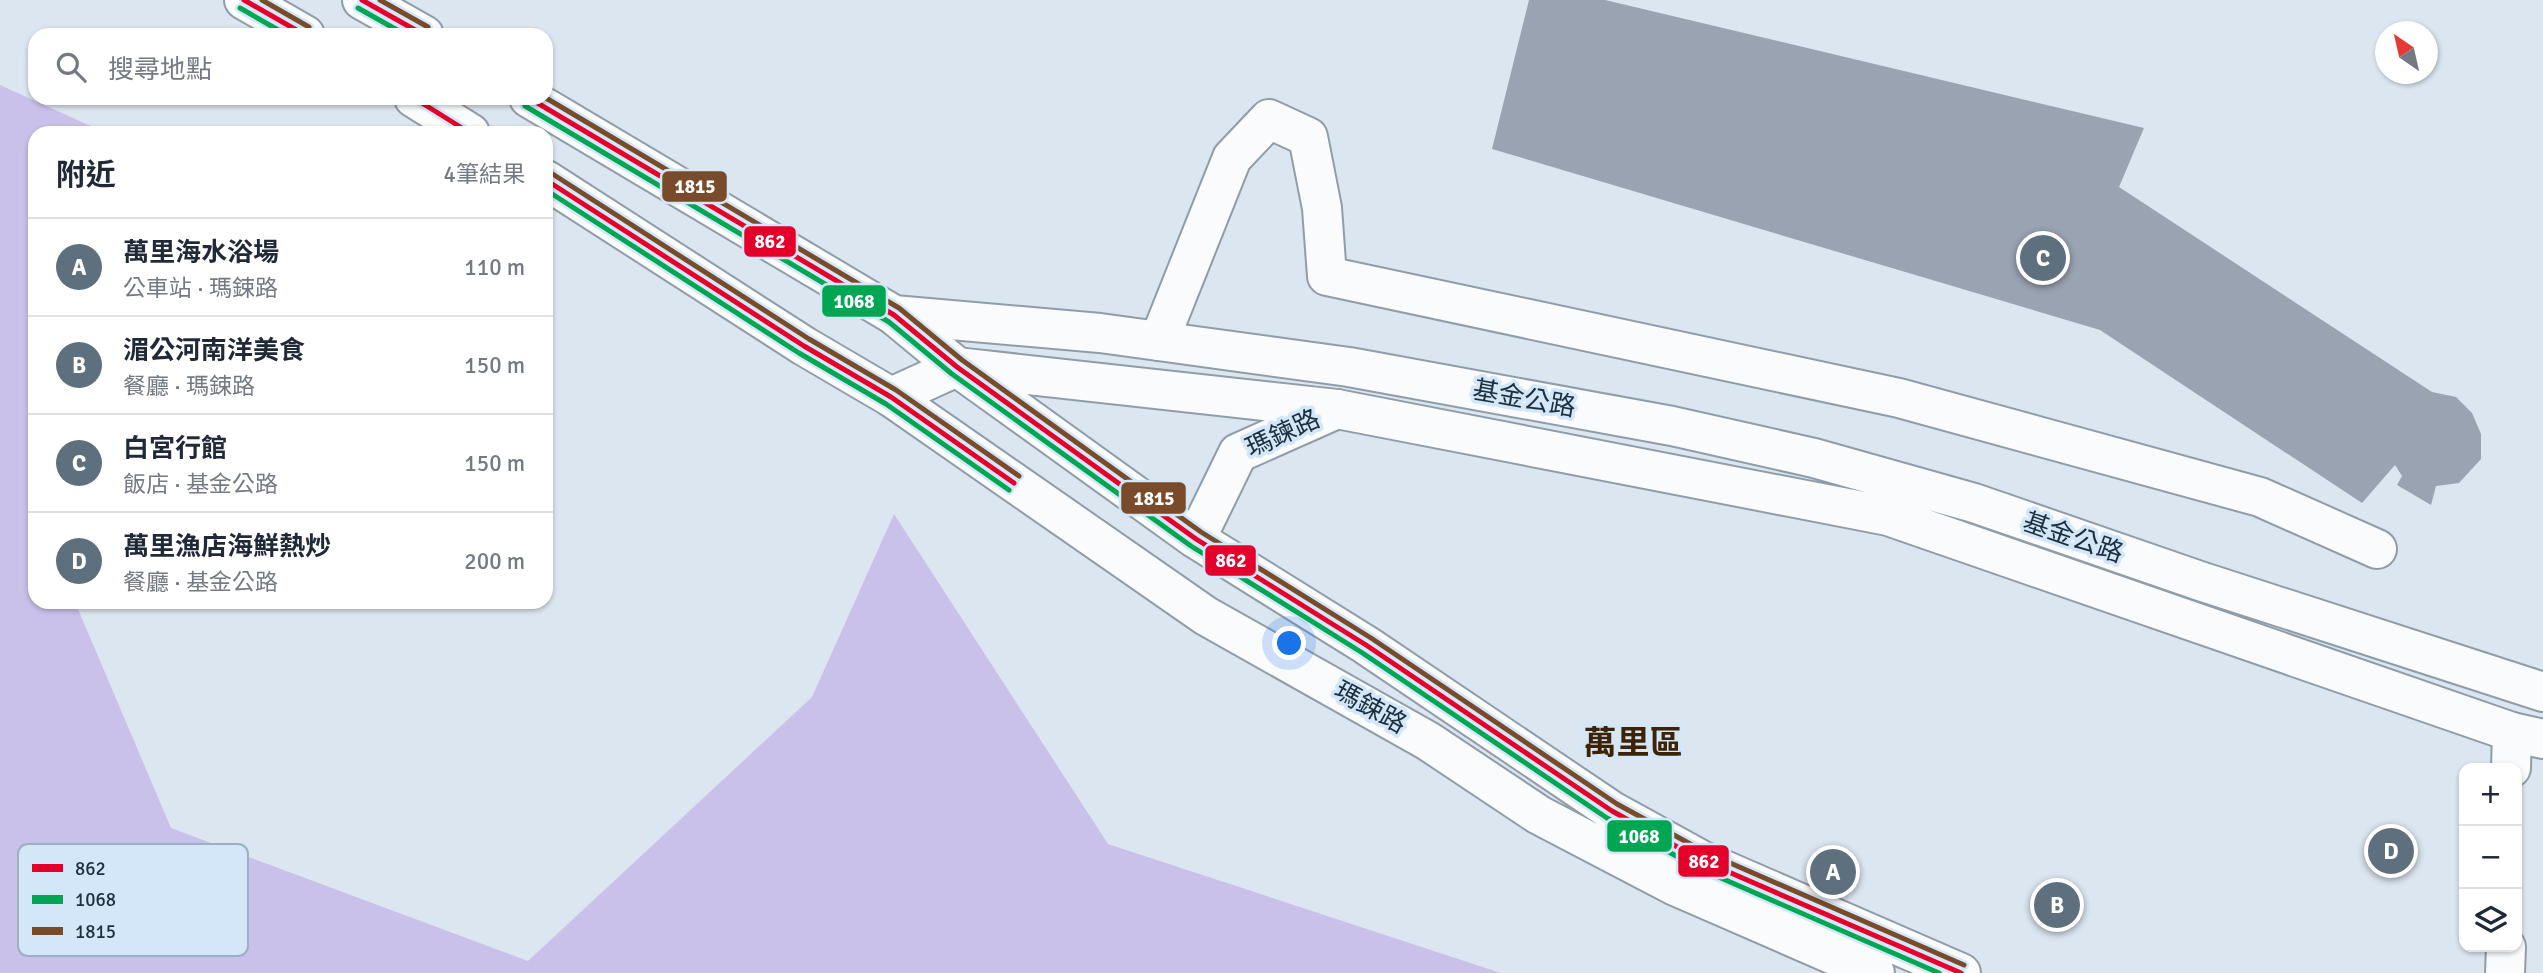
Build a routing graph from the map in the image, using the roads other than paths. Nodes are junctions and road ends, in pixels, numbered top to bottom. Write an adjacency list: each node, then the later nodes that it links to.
1 (244, 0): 3 (main road)
2 (362, 0): 4 (main road)
3 (293, 28)
4 (412, 28)
5 (425, 105): 7 (main road)
6 (541, 105): 9 (main road, 基金公路)
7 (459, 126)
8 (553, 185): 12 (main road)
9 (894, 315): 10 (main road, 基金公路); 11 (main road, 瑪鋉路)
10 (1158, 341): 15 (main road); 16 (main road, 基金公路)
11 (957, 367): 12 (main road); 13 (main road, 基金公路); 14 (main road, 瑪鋉路)
12 (891, 397): 19 (main road, 瑪鋉路)
13 (1338, 409): 14 (main road, 瑪鍊路); 17 (main road, 基金公路)
14 (1196, 539): 20 (main road, 瑪鋉路)
15 (2377, 549)
16 (2543, 692)
17 (2522, 747)
18 (2506, 952): 21 (main road)
19 (1875, 973)
20 (1962, 973)
21 (2505, 973)

